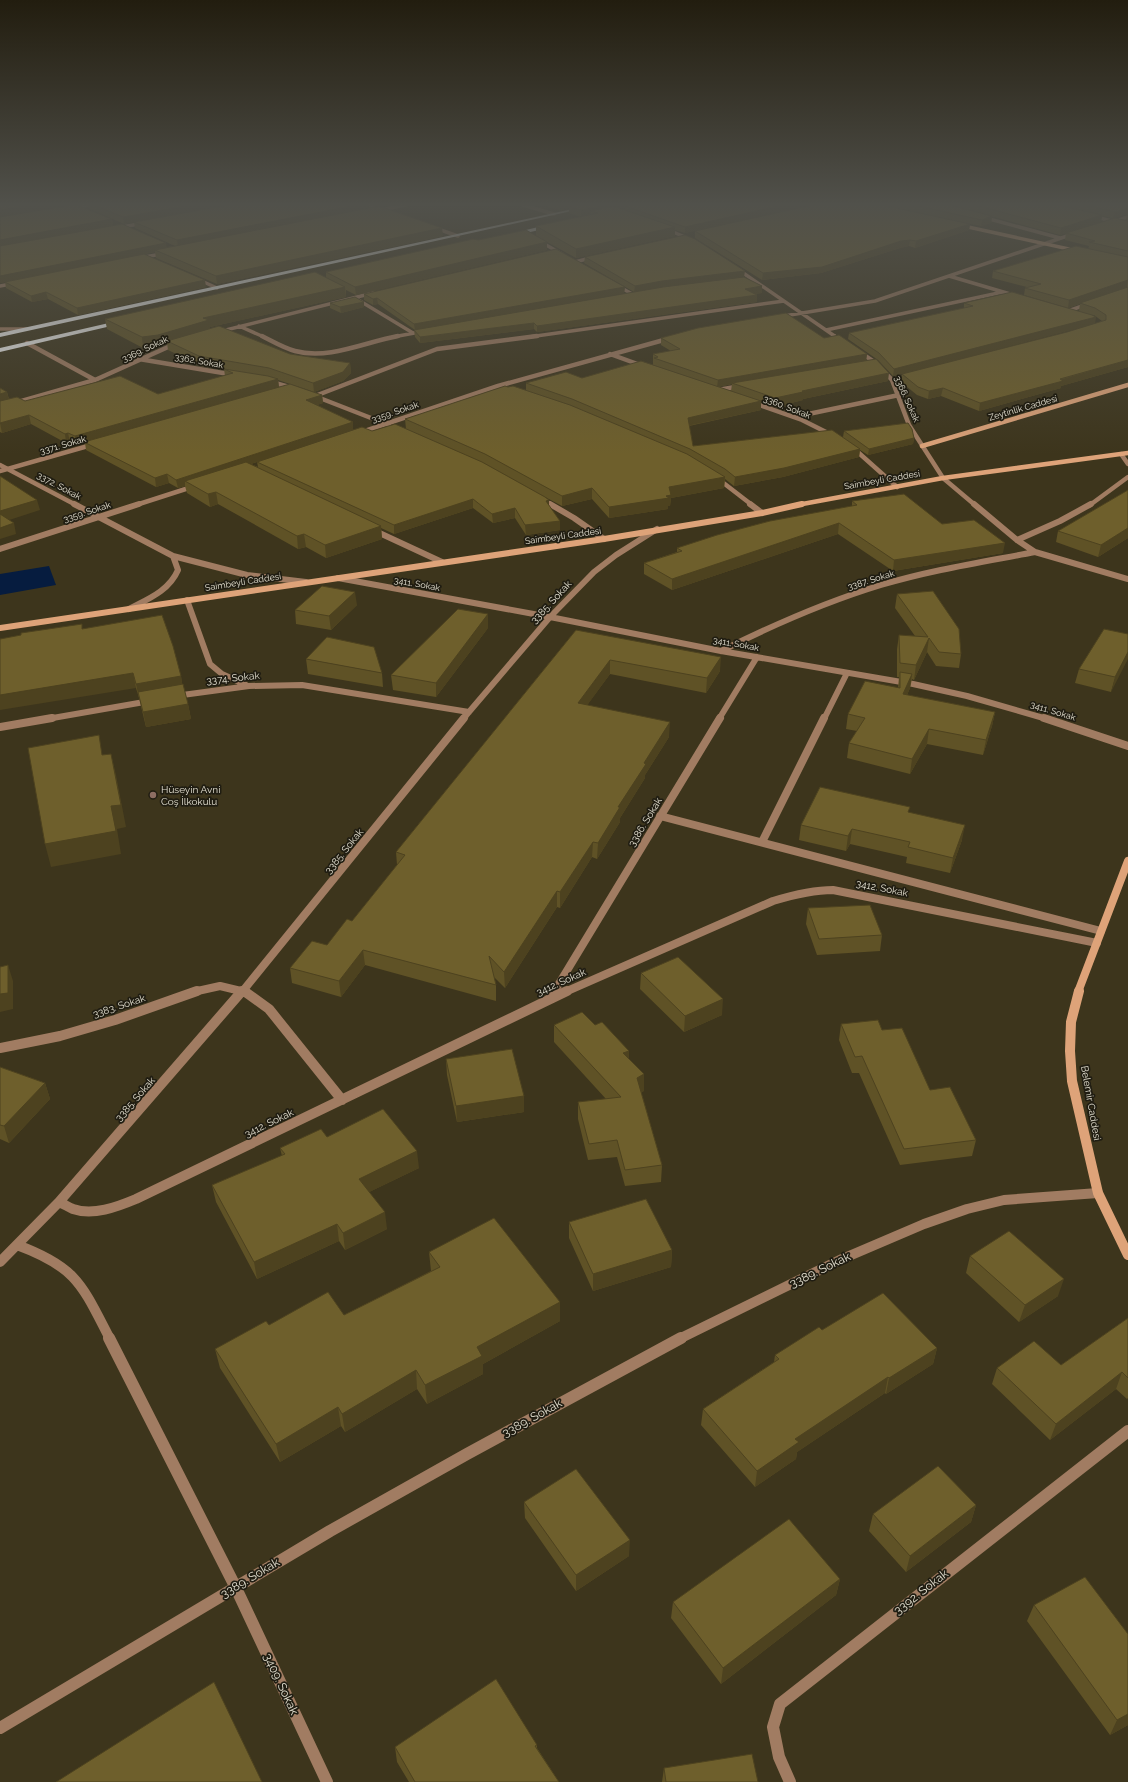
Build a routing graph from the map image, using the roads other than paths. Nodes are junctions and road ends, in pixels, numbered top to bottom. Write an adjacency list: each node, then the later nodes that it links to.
1 (217, 288): 24 (highway)
2 (622, 288): 10 (street)
3 (766, 288): 14 (street)
4 (912, 288): 18 (street)
5 (991, 288): 7 (street)
6 (378, 292): 12 (street)
7 (1004, 292): 13 (street); 26 (street)
8 (348, 294): 12 (street)
9 (641, 294): 10 (street)
10 (634, 295): 11 (street)
11 (626, 296)
12 (354, 298): 22 (street); 27 (street)
13 (1025, 298)
14 (784, 301): 18 (street); 56 (street)
15 (1094, 302): 17 (street)
16 (1061, 308): 17 (street)
17 (1068, 311): 19 (street)
18 (801, 313): 20 (street); 26 (street)
19 (1080, 314)
20 (771, 318)
21 (126, 321): 32 (highway)
22 (240, 326): 27 (street); 28 (street)
23 (0, 329): 24 (street)
24 (27, 329): 29 (highway)
25 (429, 330): 27 (street)
26 (826, 330): 33 (street)
27 (413, 333)
28 (211, 334)
29 (0, 335)
30 (677, 336): 36 (street, 3359. Sokak)
31 (182, 342): 37 (street, 3369. Sokak)
32 (27, 344): 35 (highway); 43 (street)
33 (847, 344)
34 (852, 348): 38 (street, 3366. Sokak)
35 (0, 350)
36 (610, 354): 40 (street); 48 (street, 3359. Sokak)
37 (139, 359): 41 (street, 3362. Sokak); 43 (street, 3369. Sokak)
38 (876, 363): 39 (street); 45 (street, 3366. Sokak)
39 (868, 364)
40 (648, 368)
41 (241, 376)
42 (900, 378): 45 (street)
43 (95, 380): 58 (street, 3369. Sokak)
44 (263, 380): 49 (street)
45 (892, 380): 55 (street, 3366. Sokak)
46 (747, 385): 52 (street)
47 (1128, 385): 66 (main road, Zeytinlik Caddesi)
48 (498, 386): 51 (street); 60 (street, 3359. Sokak)
49 (292, 388): 53 (street); 56 (street)
50 (711, 388): 52 (street)
51 (506, 389)
52 (718, 390): 54 (street)
53 (277, 392)
54 (732, 395)
55 (898, 395): 59 (street); 66 (street, 3366. Sokak)
56 (315, 396): 60 (street)
57 (746, 400): 59 (street, 3360. Sokak)
58 (0, 407)
59 (794, 417): 63 (street, 3360. Sokak)
60 (386, 424): 61 (street); 62 (street, 3359. Sokak)
61 (394, 427)
62 (350, 436)
63 (835, 436)
64 (98, 443): 71 (street, 3371. Sokak)
65 (847, 444): 77 (street)
66 (922, 446): 75 (street, 3366. Sokak)
67 (1128, 453): 68 (main road, Saimbeyli Caddesi)
68 (1121, 454): 70 (street); 75 (main road, Saimbeyli Caddesi)
69 (0, 464): 71 (street, 3372. Sokak)
70 (1128, 464)
71 (8, 469): 72 (street, 3371. Sokak); 80 (street, 3372. Sokak)
72 (0, 471)
73 (710, 474): 79 (street)
74 (1128, 477): 84 (street)
75 (943, 478): 77 (main road, Saimbeyli Caddesi); 84 (street, 3366. Sokak)
76 (203, 484): 80 (street, 3359. Sokak)
77 (897, 487): 79 (main road, Saimbeyli Caddesi)
78 (534, 495): 83 (street)
79 (762, 513): 82 (main road, Saimbeyli Caddesi)
80 (99, 517): 85 (street, 3359. Sokak); 87 (street, 3372. Sokak)
81 (370, 528): 88 (street)
82 (657, 530): 83 (main road, Saimbeyli Caddesi); 94 (street, 3385. Sokak)
83 (604, 539): 88 (main road, Saimbeyli Caddesi)
84 (1017, 540): 86 (street, 3366. Sokak)
85 (0, 549)
86 (1035, 552): 90 (street); 96 (street, 3387. Sokak)
87 (173, 556): 91 (street, 3372. Sokak); 93 (street)
88 (442, 562): 89 (main road, Saimbeyli Caddesi)
89 (335, 578): 91 (main road, Saimbeyli Caddesi); 94 (street, 3411. Sokak)
90 (1128, 578)
91 (306, 582): 92 (main road, Saimbeyli Caddesi)
92 (187, 600): 93 (main road, Saimbeyli Caddesi); 99 (street)
93 (129, 609): 95 (main road, Saimbeyli Caddesi)
94 (550, 617): 96 (street, 3411. Sokak); 102 (street, 3385. Sokak)
95 (0, 628)
96 (721, 651): 97 (street, 3411. Sokak)
97 (756, 657): 98 (street, 3411. Sokak); 105 (street, 3386. Sokak)
98 (847, 673): 104 (street, 3411. Sokak); 106 (street)
99 (249, 686): 100 (street, 3374. Sokak); 102 (street, 3374. Sokak)
100 (164, 698)
101 (156, 700): 103 (street)
102 (469, 712): 110 (street, 3385. Sokak)
103 (0, 727)
104 (1128, 746)
105 (660, 816): 106 (street); 111 (street, 3386. Sokak)
106 (762, 842): 108 (street)
107 (1128, 862): 108 (main road, Belemir Caddesi)
108 (1101, 931): 109 (main road, Belemir Caddesi)
109 (1097, 943): 111 (street, 3412. Sokak); 114 (main road, Belemir Caddesi)
110 (243, 990): 112 (street, 3383. Sokak); 113 (street); 115 (street, 3385. Sokak)
111 (550, 998): 113 (street, 3412. Sokak)
112 (0, 1048)
113 (342, 1100): 115 (street, 3412. Sokak)
114 (1098, 1193): 117 (main road, Belemir Caddesi); 120 (street, 3389. Sokak)
115 (59, 1202): 116 (street, 3385. Sokak)
116 (17, 1245): 118 (street, 3385. Sokak); 120 (street, 3409. Sokak)
117 (1128, 1255)
118 (0, 1262)
119 (1128, 1431): 123 (street, 3392. Sokak)
120 (235, 1586): 121 (street, 3389. Sokak); 122 (street, 3409. Sokak)
121 (0, 1728)
122 (327, 1782)
123 (790, 1782)

